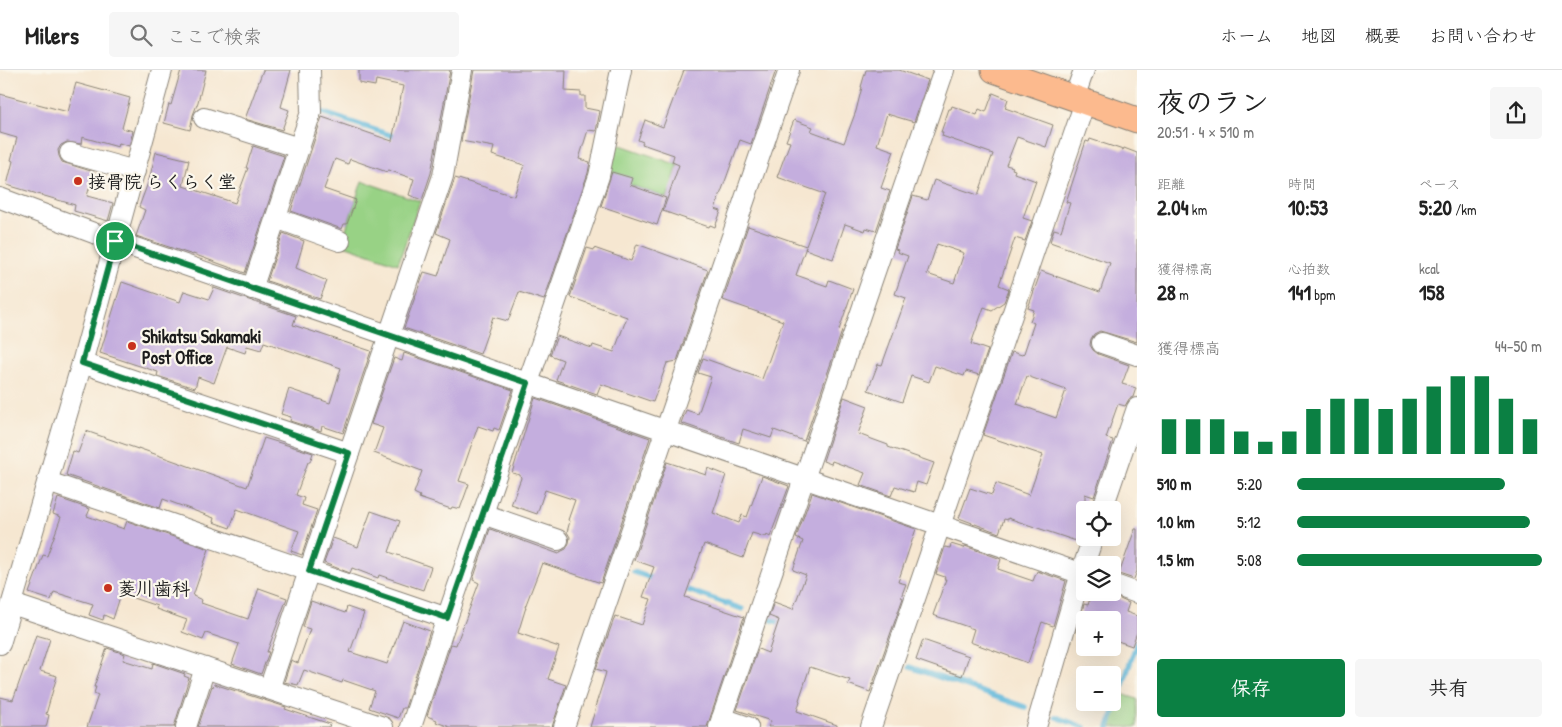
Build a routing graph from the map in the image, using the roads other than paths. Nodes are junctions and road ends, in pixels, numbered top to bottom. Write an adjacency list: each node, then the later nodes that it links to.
1 (162, 70): 14 (street)
2 (310, 70): 12 (street)
3 (462, 70): 20 (street)
4 (621, 70): 24 (street)
5 (789, 70): 26 (street)
6 (944, 70): 28 (street)
7 (994, 70): 9 (main road)
8 (1084, 70): 9 (street)
9 (1080, 100): 11 (main road); 32 (street)
10 (204, 118): 12 (street)
11 (1137, 120)
12 (299, 148): 16 (street)
13 (70, 153): 14 (street)
14 (135, 171): 17 (street)
15 (0, 198): 17 (street)
16 (276, 218): 18 (street); 19 (street)
17 (115, 241): 19 (street); 23 (street)
18 (340, 241)
19 (252, 288): 20 (street)
20 (389, 336): 24 (street); 27 (street)
21 (1102, 343): 22 (street)
22 (1137, 355)
23 (82, 363): 27 (street); 29 (street)
24 (528, 383): 26 (street); 31 (street)
25 (1137, 408): 30 (street)
26 (665, 431): 28 (street); 48 (street)
27 (349, 453): 34 (street)
28 (804, 478): 32 (street); 44 (street)
29 (48, 482): 34 (street); 39 (street)
30 (1105, 501)
31 (483, 514): 33 (street); 40 (street)
32 (941, 526): 35 (street); 50 (street)
33 (558, 540)
34 (309, 571): 40 (street); 43 (street)
35 (1076, 572)
36 (1121, 587): 37 (street)
37 (1137, 592)
38 (1076, 597): 51 (street)
39 (12, 604): 41 (street); 42 (street)
40 (447, 618): 47 (street)
41 (0, 644)
42 (205, 668): 43 (street); 45 (street)
43 (270, 689): 46 (street)
44 (720, 722): 49 (street)
45 (186, 727)
46 (383, 727)
47 (411, 727)
48 (564, 727)
49 (748, 727)
50 (871, 727)
51 (1036, 727)

